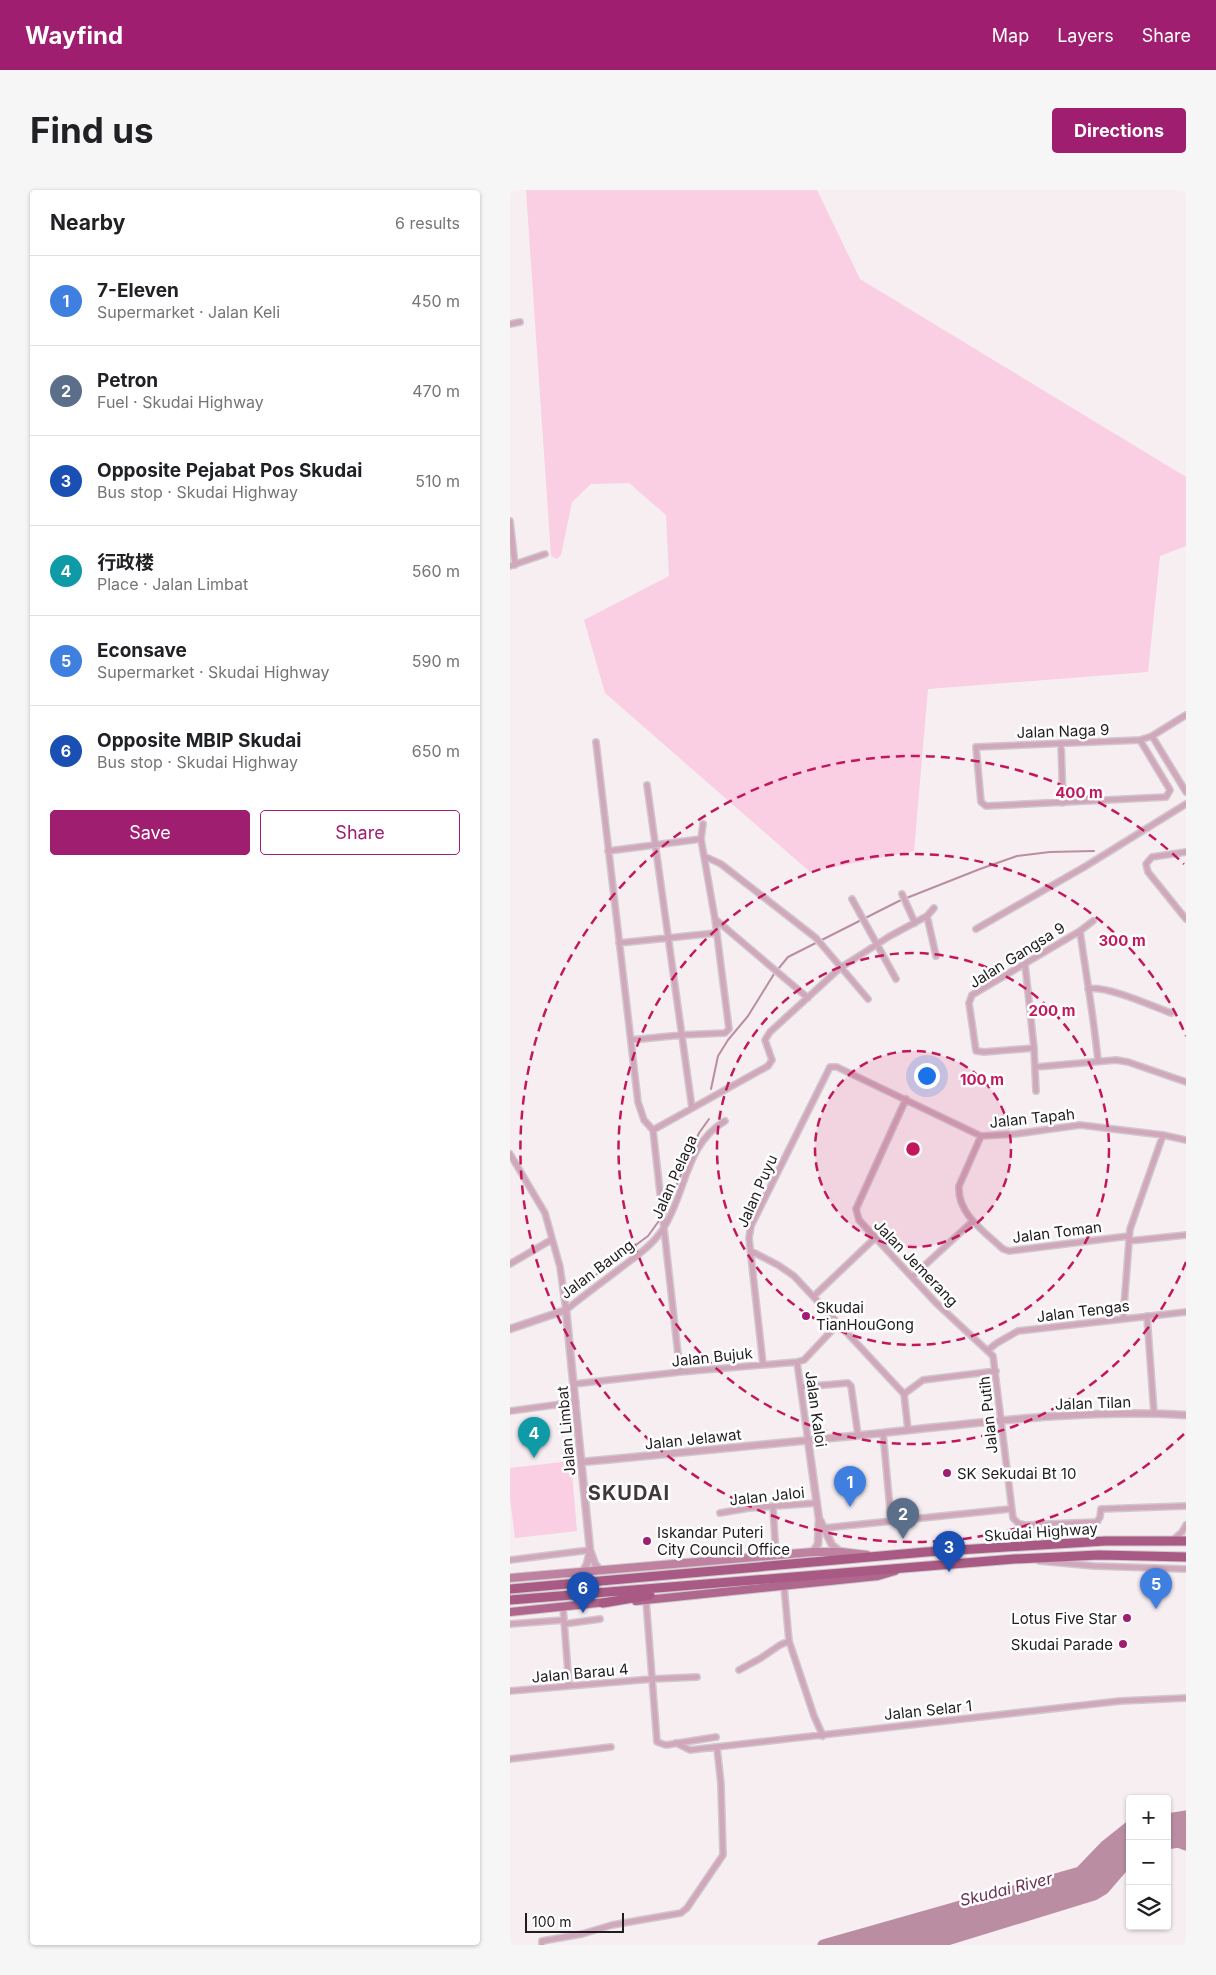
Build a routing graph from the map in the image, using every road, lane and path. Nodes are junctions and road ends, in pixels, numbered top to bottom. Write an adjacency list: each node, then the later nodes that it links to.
1 (520, 322): 2 (street)
2 (510, 324)
3 (510, 521): 5 (street)
4 (546, 554): 5 (street)
5 (513, 565)
6 (1186, 715): 7 (street, Jalan Naga 9)
7 (1152, 736): 8 (street, Jalan Naga 9); 12 (street)
8 (1140, 740): 10 (street, Jalan Naga 9); 13 (street)
9 (596, 742): 18 (street)
10 (1060, 743): 13 (street); 13 (street, Jalan Naga 9)
11 (648, 785): 17 (street)
12 (1185, 789)
13 (1063, 803)
14 (1186, 804): 29 (street)
15 (703, 824): 16 (street)
16 (701, 839): 17 (street); 20 (street)
17 (656, 844): 18 (street); 32 (street)
18 (608, 851): 33 (street)
19 (1186, 852): 26 (street)
20 (704, 856): 25 (street); 37 (street)
21 (903, 895): 28 (street)
22 (852, 899): 34 (street)
23 (934, 908): 24 (street)
24 (927, 916): 28 (street); 35 (street)
25 (715, 919): 31 (street); 40 (street)
26 (1186, 919)
27 (1093, 921): 30 (street, Jalan Gangsa 9)
28 (915, 923): 34 (street)
29 (976, 929)
30 (1080, 931): 36 (street, Jalan Gangsa 9); 39 (street)
31 (716, 933): 32 (street); 43 (street)
32 (668, 939): 33 (street); 43 (street)
33 (619, 943): 44 (street)
34 (878, 944): 37 (street); 38 (street)
35 (936, 956)
36 (1025, 964): 45 (street); 45 (street, Jalan Gangsa 9)
37 (840, 968): 40 (street); 41 (street)
38 (896, 979)
39 (1088, 989): 42 (street); 46 (street)
40 (808, 998): 52 (street)
41 (868, 999)
42 (1171, 1013)
43 (681, 1035): 44 (street); 52 (street)
44 (631, 1040): 54 (street)
45 (1034, 1048): 48 (street)
46 (1098, 1061): 48 (street); 49 (street)
47 (830, 1067): 51 (street, Jalan Tapah); 65 (street, Jalan Puyu)
48 (1036, 1067): 50 (street)
49 (1186, 1082)
50 (1036, 1091)
51 (906, 1099): 56 (street, Jalan Tapah); 62 (street, Jalan Jemerang)
52 (692, 1108): 54 (street)
53 (725, 1121): 60 (street, Jalan Pelaga)
54 (653, 1130): 60 (street)
55 (1163, 1135): 56 (street, Jalan Tapah); 57 (street, Jalan Tapah); 63 (street)
56 (981, 1136): 59 (street, Jalan Toman)
57 (1186, 1140)
58 (510, 1154): 64 (street)
59 (973, 1221): 63 (street, Jalan Toman); 67 (street)
60 (664, 1228): 69 (street, Jalan Baung); 78 (street, Jalan Pelaga)
61 (1186, 1236): 63 (street, Jalan Toman)
62 (875, 1238): 67 (street, Jalan Jemerang); 68 (street)
63 (1129, 1238): 72 (street)
64 (552, 1240): 66 (street); 69 (street)
65 (751, 1252): 68 (street); 77 (street, Jalan Puyu)
66 (510, 1264)
67 (912, 1276): 75 (street, Jalan Jemerang)
68 (814, 1296): 73 (street)
69 (566, 1310): 74 (street, Jalan Baung); 80 (street, Jalan Limbat)
70 (1186, 1312): 71 (street, Jalan Tengas)
71 (1147, 1316): 72 (street, Jalan Tengas); 85 (street)
72 (1123, 1319): 75 (street, Jalan Tengas)
73 (838, 1324): 76 (street); 82 (street)
74 (510, 1329)
75 (988, 1350): 79 (street, Jalan Putih)
76 (797, 1362): 77 (street, Jalan Bujuk); 81 (street, Jalan Kaloi)
77 (763, 1364): 78 (street, Jalan Bujuk)
78 (680, 1372): 80 (street, Jalan Bujuk)
79 (996, 1372): 82 (street); 87 (street, Jalan Putih)
80 (574, 1384): 83 (street, Jalan Limbat)
81 (801, 1387): 90 (street); 91 (street, Jalan Kaloi)
82 (904, 1394): 88 (street)
83 (576, 1402): 84 (street); 92 (street, Jalan Limbat)
84 (510, 1411)
85 (1154, 1413): 86 (street, Jalan Tilan); 87 (street, Jalan Tilan)
86 (1186, 1415)
87 (1001, 1421): 88 (street, Jalan Tilan); 96 (street, Jalan Putih)
88 (908, 1430): 89 (street, Jalan Jelawat)
89 (883, 1433): 90 (street, Jalan Jelawat); 99 (street)
90 (858, 1435): 91 (street, Jalan Jelawat)
91 (808, 1440): 92 (street, Jalan Jelawat); 93 (street, Jalan Kaloi)
92 (581, 1462): 104 (street, Jalan Limbat)
93 (817, 1504): 95 (street, Jalan Jaloi); 98 (street, Jalan Kaloi)
94 (1186, 1506): 96 (street)
95 (773, 1507): 97 (street, Jalan Jaloi); 107 (street)
96 (1010, 1508): 99 (street)
97 (720, 1513)
98 (819, 1519): 101 (street, Jalan Kaloi); 105 (street, Jalan Kaloi)
99 (891, 1520): 101 (street)
100 (1186, 1525): 102 (street)
101 (824, 1528): 106 (street, Jalan Kaloi)
102 (1172, 1541): 103 (highway, Skudai Highway); 108 (highway, Skudai Highway)
103 (1186, 1541)
104 (590, 1550): 111 (street); 113 (street, Jalan Limbat); 115 (street, Jalan Limbat)
105 (813, 1552): 106 (main road); 107 (main road)
106 (841, 1552): 108 (main road)
107 (776, 1556): 113 (main road)
108 (877, 1556): 119 (highway, Skudai Highway)
109 (1186, 1557): 110 (highway, Skudai Highway)
110 (1014, 1559): 112 (highway, Skudai Highway); 114 (street)
111 (510, 1560)
112 (904, 1568): 117 (highway, Skudai Highway); 118 (main road)
113 (600, 1570): 115 (main road)
114 (1186, 1570)
115 (583, 1571): 116 (main road)
116 (510, 1578)
117 (715, 1584): 120 (highway, Skudai Highway); 122 (highway)
118 (784, 1586): 121 (main road); 128 (street)
119 (510, 1589)
120 (510, 1600)
121 (646, 1600): 122 (main road); 131 (street)
122 (603, 1603): 123 (main road)
123 (562, 1607): 124 (main road); 126 (street)
124 (510, 1612)
125 (600, 1619): 126 (street)
126 (564, 1622): 127 (street); 132 (street)
127 (510, 1624)
128 (790, 1642): 129 (street); 135 (street)
129 (739, 1670)
130 (697, 1677): 131 (street, Jalan Barau 4)
131 (652, 1679): 132 (street, Jalan Barau 4); 137 (street)
132 (569, 1686): 133 (street, Jalan Barau 4)
133 (510, 1691)
134 (1186, 1698): 135 (street, Jalan Selar 1)
135 (823, 1736): 139 (street, Jalan Selar 1)
136 (716, 1737): 137 (street)
137 (676, 1743): 139 (street, Jalan Selar 1)
138 (612, 1747): 140 (street)
139 (717, 1748): 141 (street)
140 (510, 1759)
141 (542, 1945)

